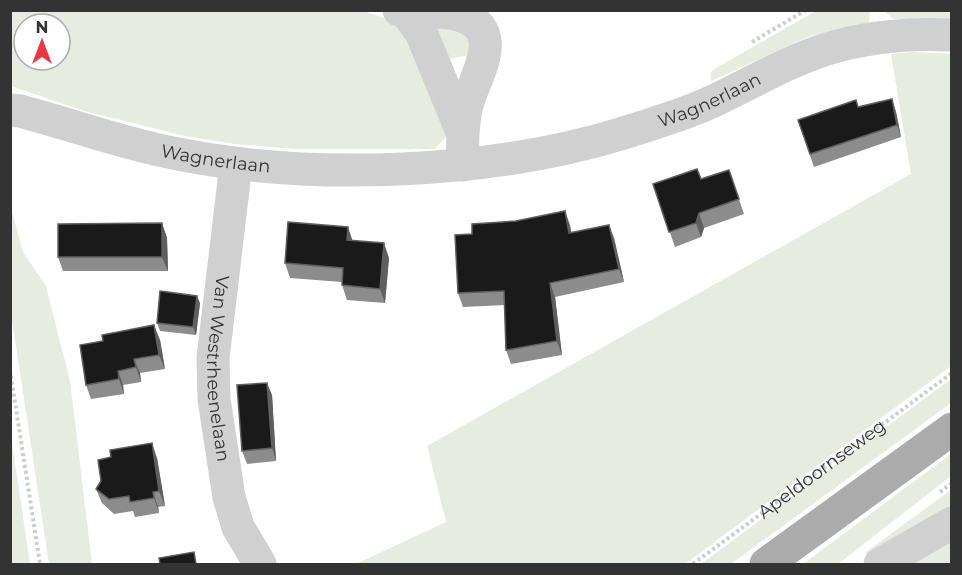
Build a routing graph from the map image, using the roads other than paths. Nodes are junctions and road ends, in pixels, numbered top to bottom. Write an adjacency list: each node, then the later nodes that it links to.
1 (403, 11): 3 (street); 4 (street)
2 (951, 35): 8 (street, Wagnerlaan)
3 (484, 59): 4 (street); 6 (street)
4 (436, 69): 6 (street)
5 (10, 110): 7 (street, Wagnerlaan)
6 (462, 132): 8 (street)
7 (236, 164): 8 (street, Wagnerlaan); 11 (street, Van Westrheenelaan)
8 (463, 165)
9 (951, 429): 12 (main road)
10 (951, 523): 13 (street)
11 (260, 564)
12 (766, 564)
13 (880, 564)

